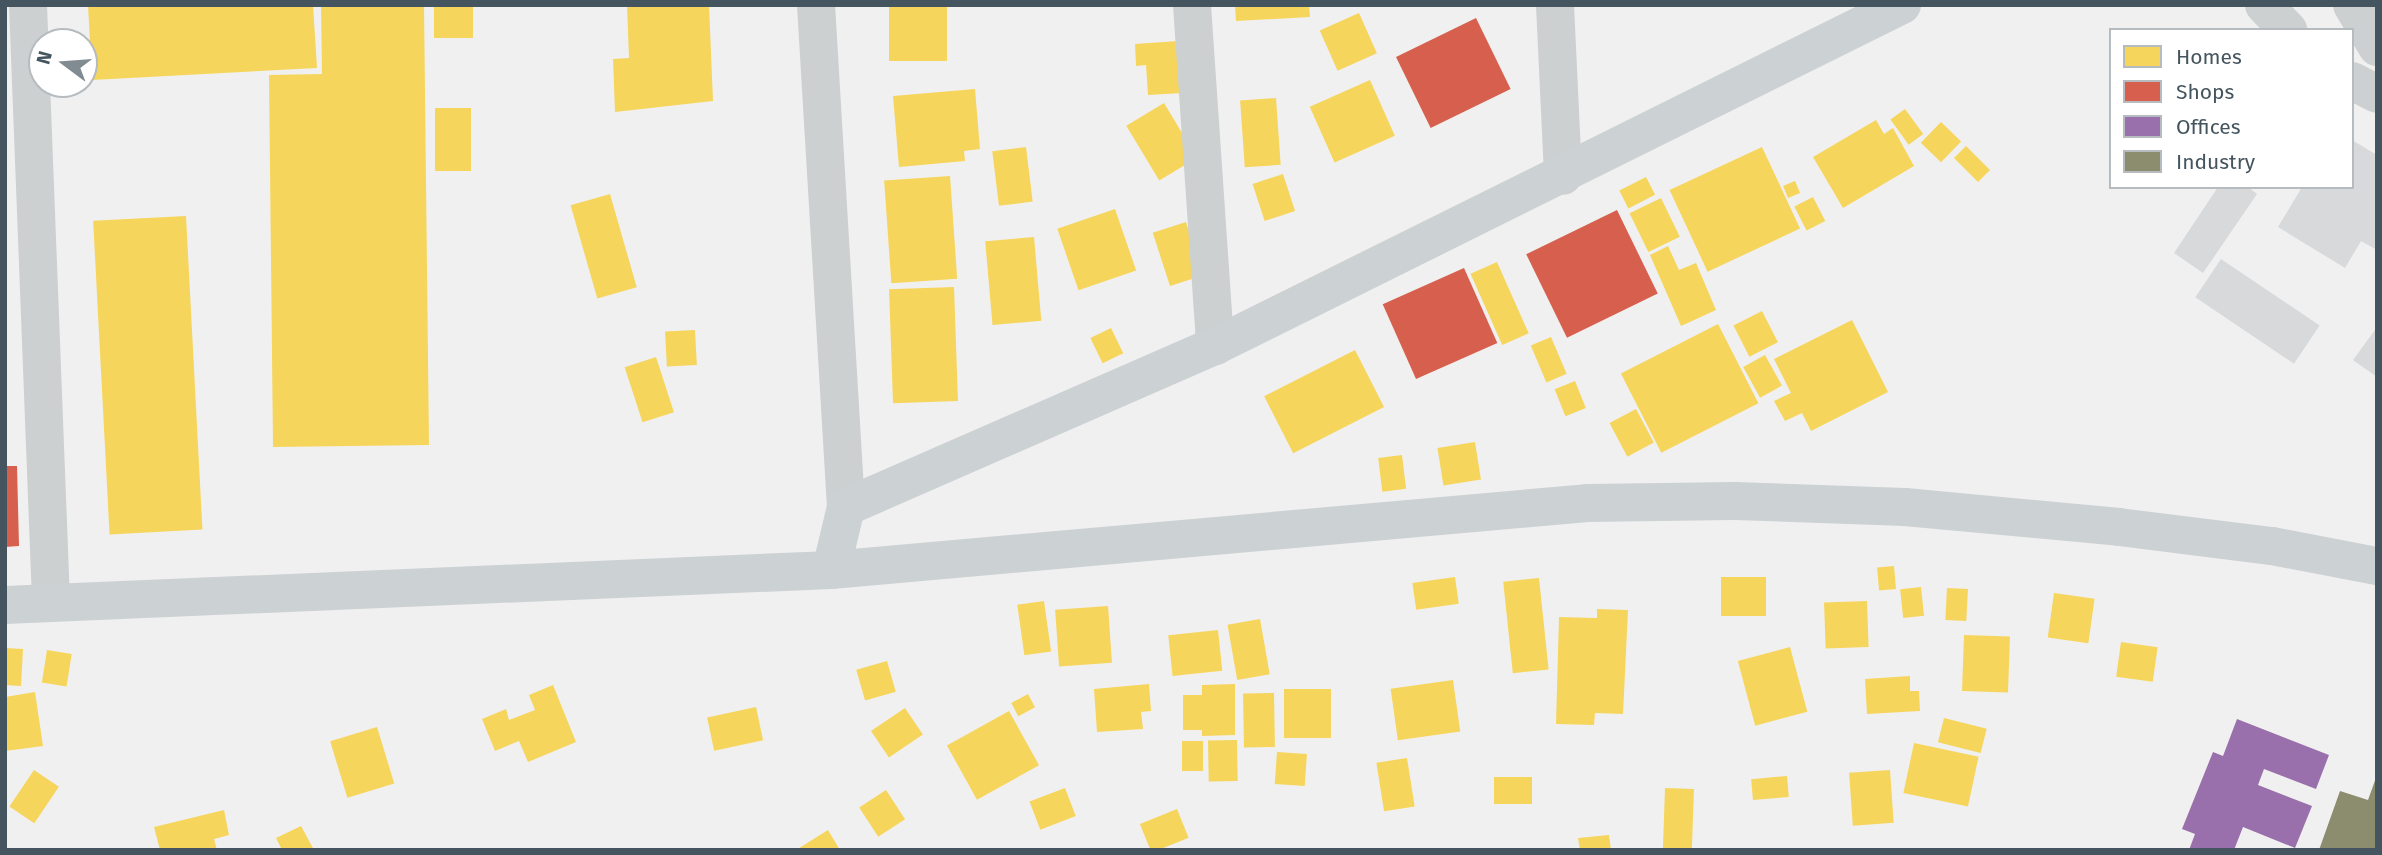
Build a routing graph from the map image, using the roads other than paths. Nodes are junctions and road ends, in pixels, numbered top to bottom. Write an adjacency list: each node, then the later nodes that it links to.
1 (28, 5): 17 (street)
2 (816, 5): 14 (street)
3 (1192, 5): 13 (street)
4 (1555, 5): 12 (street)
5 (1902, 5): 12 (main road)
6 (2264, 5): 8 (street)
7 (2351, 5): 9 (street)
8 (2286, 28)
9 (2377, 47)
10 (2354, 82): 11 (street)
11 (2377, 94)
12 (1563, 176): 13 (main road)
13 (1215, 346): 14 (main road)
14 (846, 507): 16 (main road)
15 (2377, 566): 16 (main road)
16 (831, 570): 17 (main road)
17 (51, 602): 18 (main road)
18 (5, 605)

